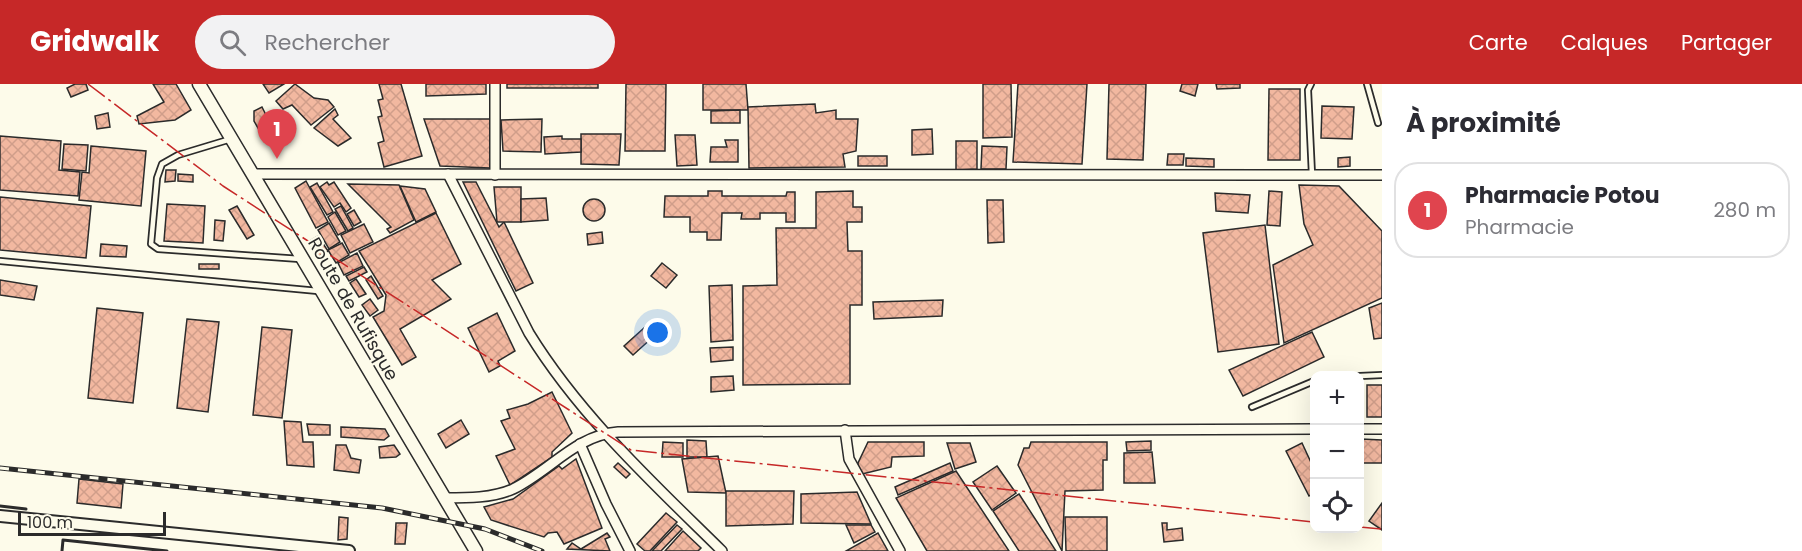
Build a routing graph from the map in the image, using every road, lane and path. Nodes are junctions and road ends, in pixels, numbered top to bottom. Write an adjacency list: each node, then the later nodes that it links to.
1 (199, 84): 6 (main road, Route de Rufisque)
2 (495, 84): 9 (street)
3 (1311, 84): 10 (lane)
4 (1367, 84): 5 (lane)
5 (1378, 123)
6 (232, 139): 7 (main road, Route de Rufisque); 12 (lane)
7 (254, 174): 8 (street); 12 (main road, Route de Rufisque)
8 (448, 174): 9 (street); 23 (street)
9 (495, 175): 10 (street)
10 (1312, 175): 11 (street)
11 (1382, 176)
12 (303, 259): 14 (main road, Route de Rufisque)
13 (0, 261): 14 (lane)
14 (321, 291): 25 (main road, Route de Rufisque)
15 (1382, 375): 16 (lane)
16 (1364, 376)
17 (1310, 383): 18 (lane)
18 (1252, 407)
19 (1310, 429): 22 (street)
20 (1364, 429): 21 (street)
21 (1382, 429)
22 (845, 430): 23 (street); 31 (street)
23 (605, 433): 24 (street); 30 (street)
24 (580, 444): 25 (street); 29 (street)
25 (445, 498): 28 (main road, Route de Rufisque)
26 (0, 516): 27 (street)
27 (348, 551)
28 (476, 551)
29 (630, 551)
30 (722, 551)
31 (900, 551)

